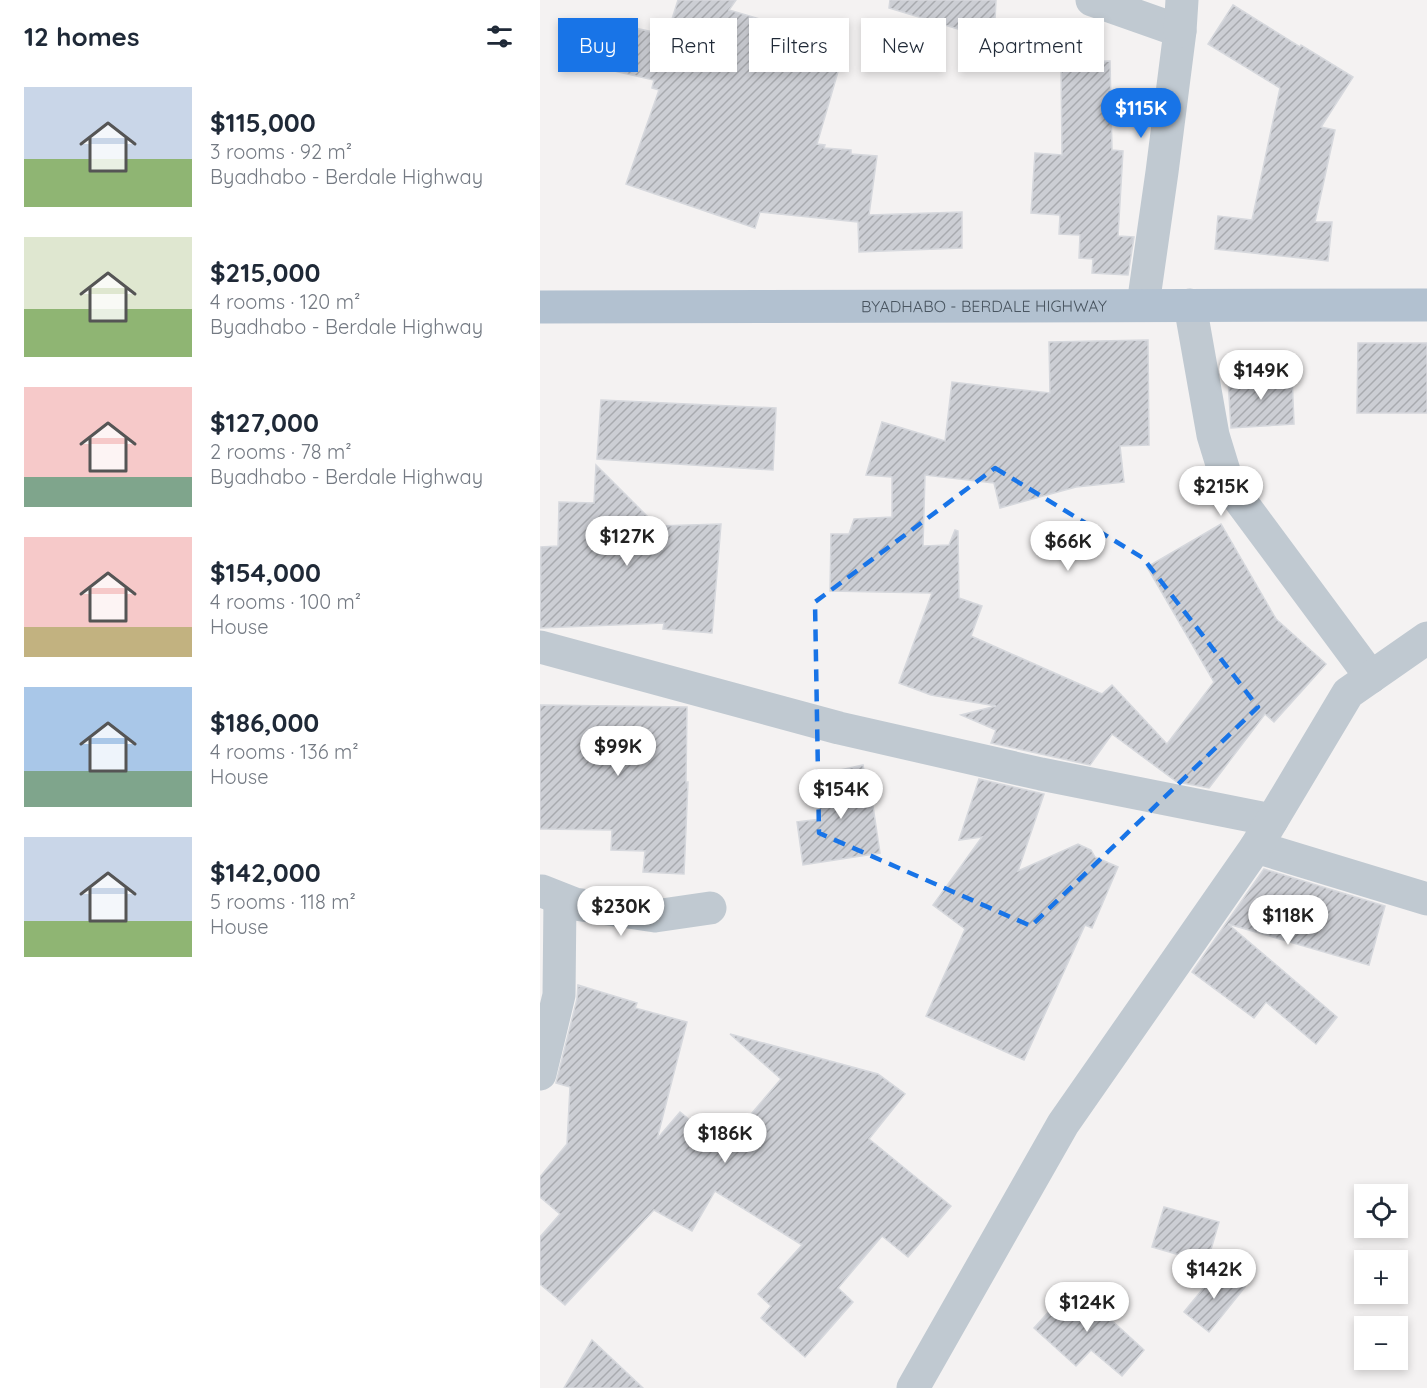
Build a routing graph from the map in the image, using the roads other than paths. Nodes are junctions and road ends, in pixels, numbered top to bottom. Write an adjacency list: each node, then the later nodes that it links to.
1 (1092, 0): 2 (street)
2 (1181, 15): 3 (street)
3 (1143, 305): 4 (main road, BYADHABO - BERDALE HIGHWAY); 6 (main road, BYADHABO - BERDALE HIGHWAY)
4 (1190, 305): 5 (main road, BYADHABO - BERDALE HIGHWAY); 9 (street)
5 (1427, 305)
6 (540, 307)
7 (1427, 638): 9 (street)
8 (540, 647): 10 (street)
9 (1371, 677): 10 (street)
10 (1264, 834): 12 (street); 15 (street)
11 (550, 895): 13 (street); 14 (street)
12 (1427, 899)
13 (710, 908)
14 (540, 1074)
15 (913, 1388)

